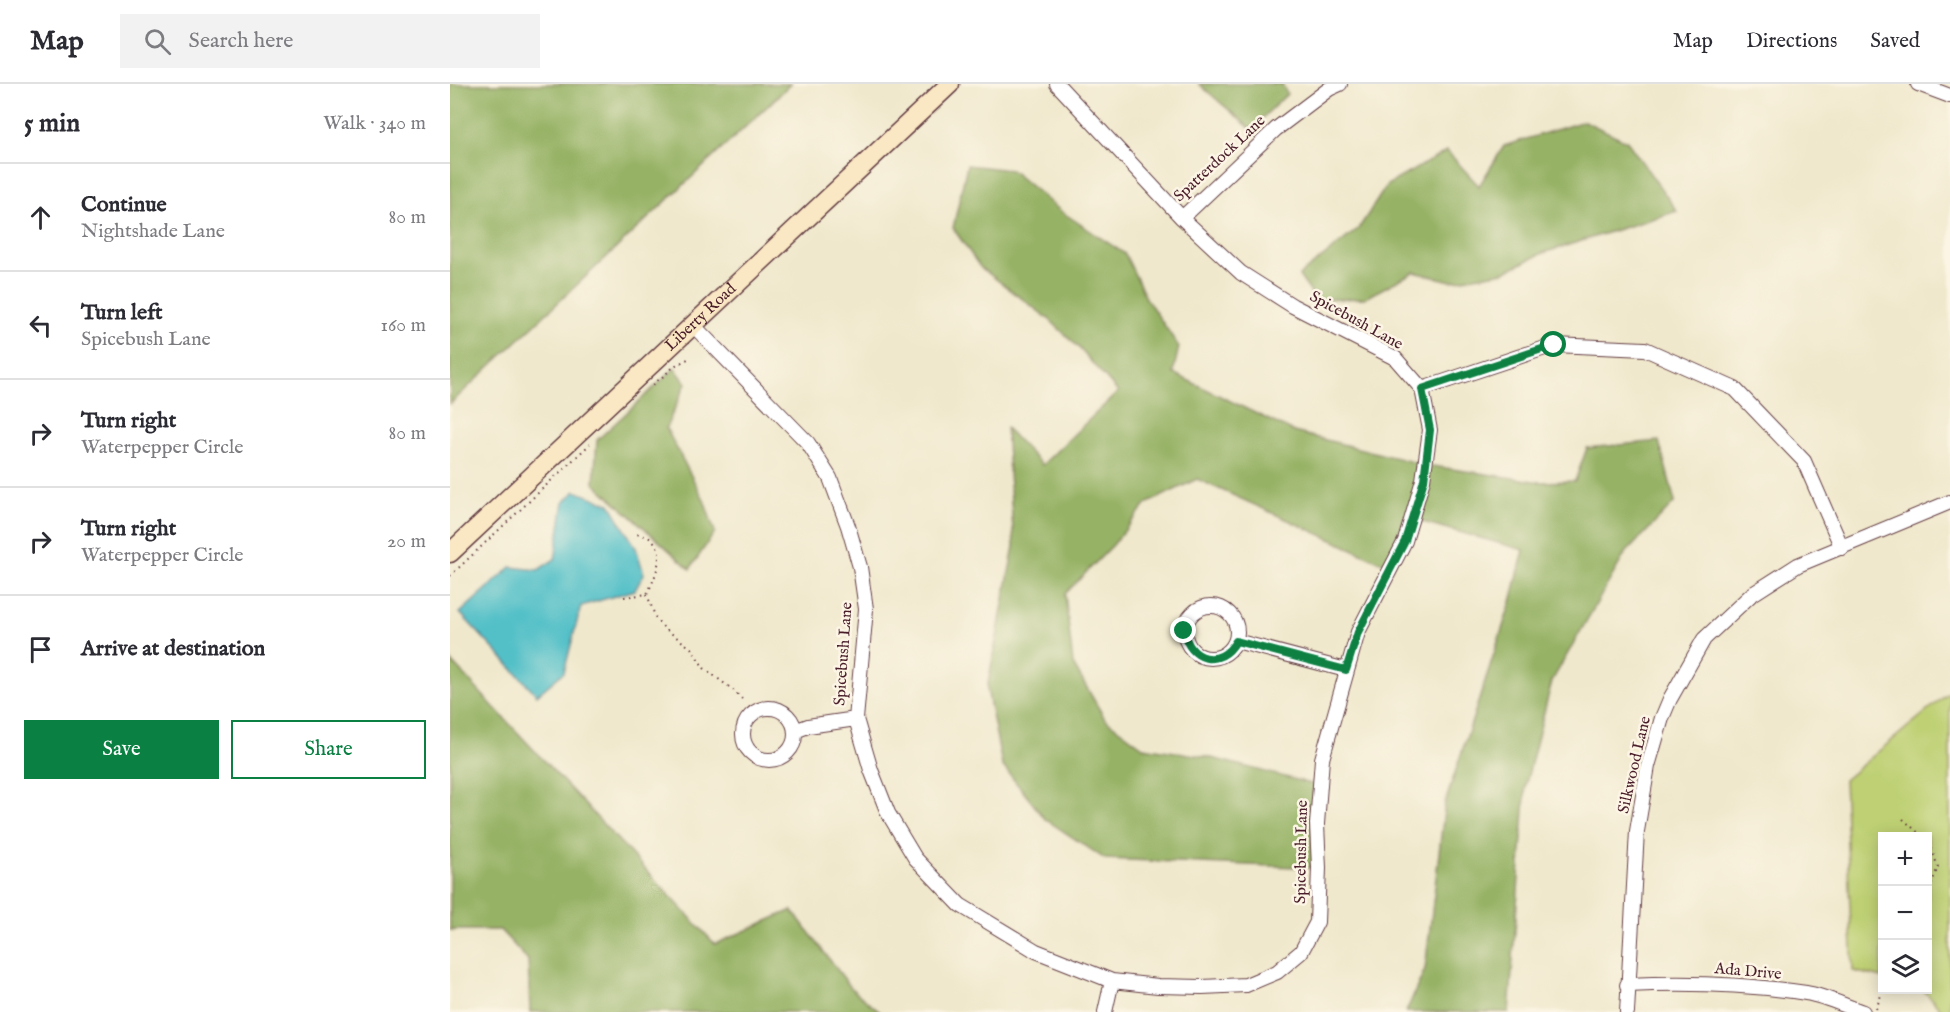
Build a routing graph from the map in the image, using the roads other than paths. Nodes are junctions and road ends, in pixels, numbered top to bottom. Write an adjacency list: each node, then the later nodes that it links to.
1 (950, 84): 7 (street, Liberty Road)
2 (1058, 84): 6 (street, Spicebush Lane)
3 (1340, 84): 6 (street, Spatterdock Lane)
4 (1918, 84): 5 (street)
5 (1950, 96)
6 (1182, 218): 8 (street, Spicebush Lane)
7 (693, 325): 11 (street, Liberty Road); 14 (street, Spicebush Lane)
8 (1422, 389): 10 (street); 13 (street, Spicebush Lane)
9 (1950, 502): 10 (street, Silkwood Lane)
10 (1842, 548): 17 (street, Silkwood Lane)
11 (450, 553)
12 (1236, 641): 13 (street)
13 (1346, 670): 16 (street, Spicebush Lane)
14 (856, 719): 15 (street); 16 (street, Spicebush Lane)
15 (795, 731)
16 (1112, 981): 18 (street)
17 (1627, 985): 19 (street, Silkwood Lane); 20 (street, Ada Drive)
18 (1105, 1012)
19 (1627, 1012)
20 (1863, 1012)

